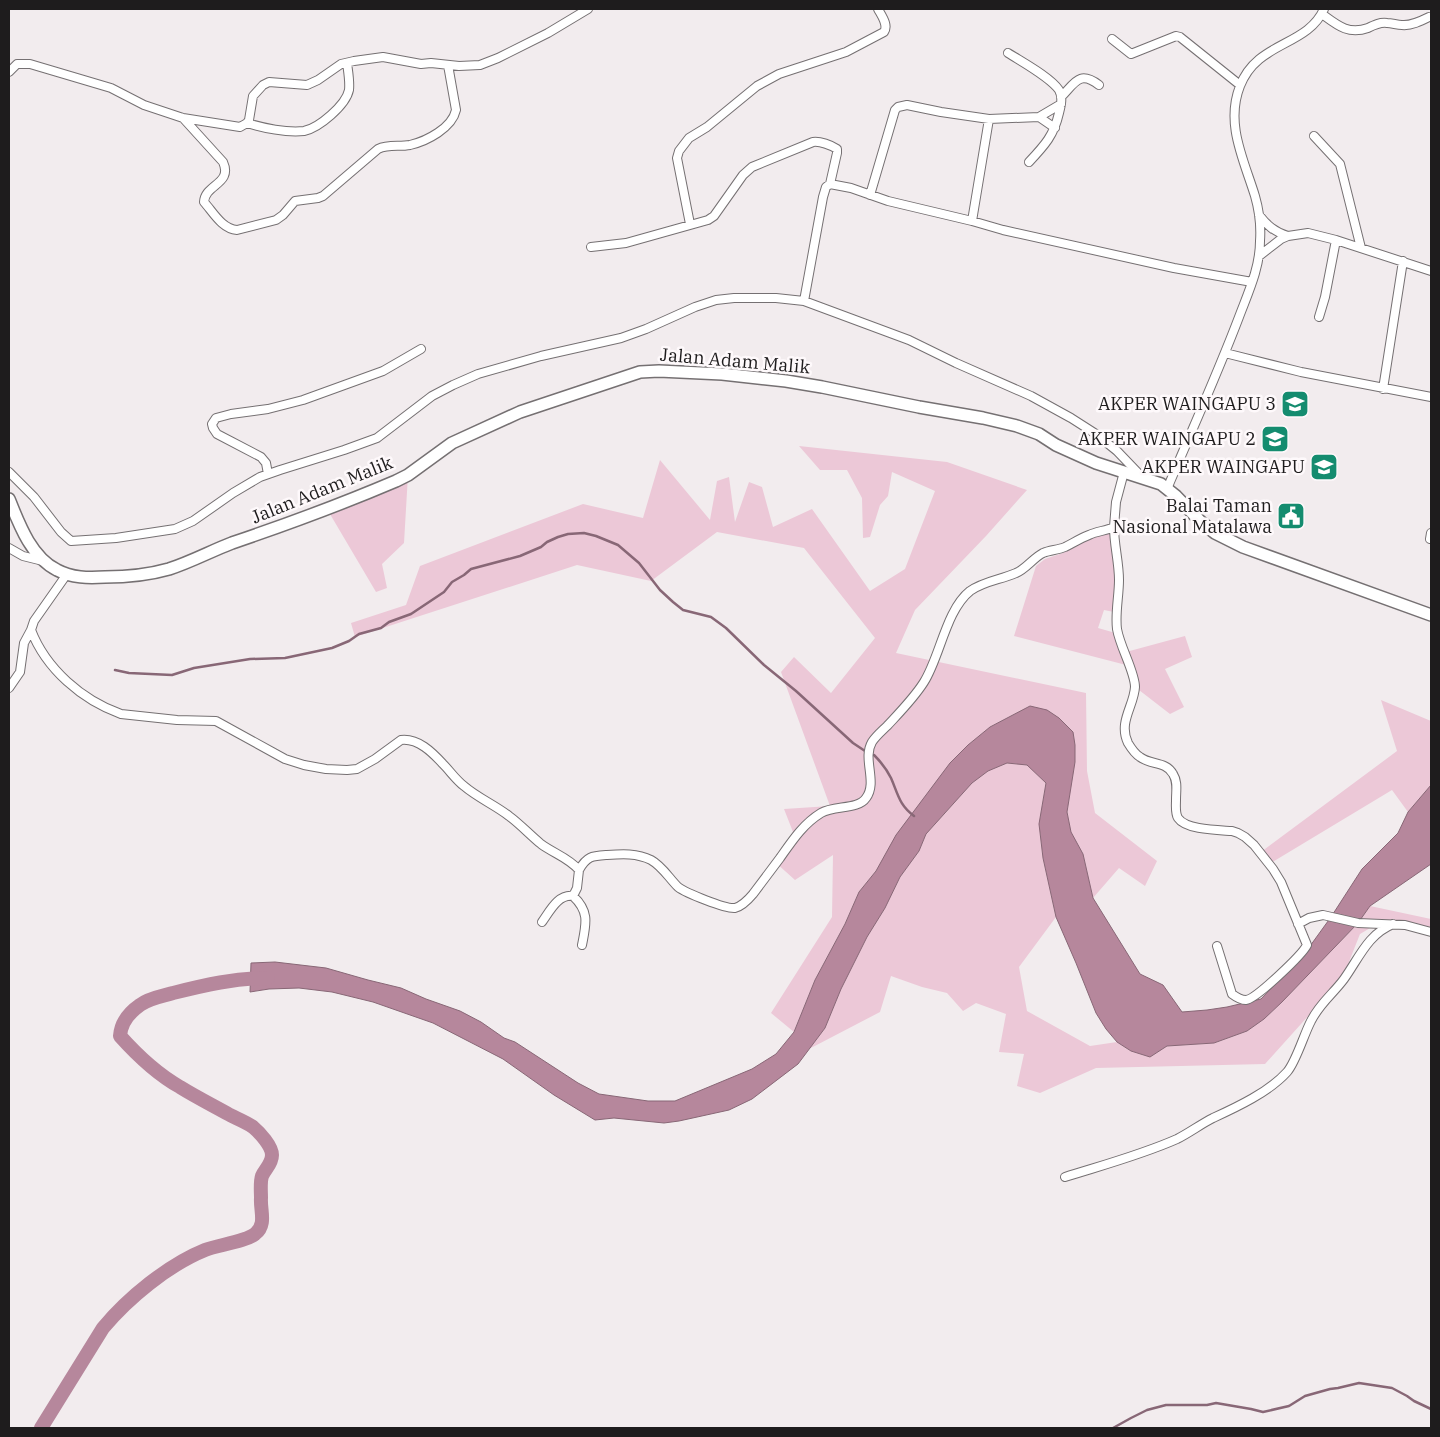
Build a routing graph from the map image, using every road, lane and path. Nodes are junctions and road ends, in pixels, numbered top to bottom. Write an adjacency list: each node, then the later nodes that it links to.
1 (588, 9): 8 (street)
2 (878, 9): 24 (street)
3 (1323, 11): 4 (street); 11 (street)
4 (1429, 17)
5 (1112, 39): 11 (street)
6 (1008, 53): 12 (street)
7 (347, 63): 8 (street); 16 (street); 16 (street)
8 (448, 65): 14 (street)
9 (9, 72): 14 (street)
10 (1099, 85): 12 (street)
11 (1240, 85): 22 (street)
12 (1061, 101): 13 (street); 17 (street)
13 (1039, 117): 15 (street); 17 (street)
14 (183, 118): 16 (street)
15 (989, 119): 21 (street); 23 (street)
16 (247, 124)
17 (1055, 128): 19 (street)
18 (1314, 136): 28 (street)
19 (1030, 162)
20 (830, 184): 21 (street); 24 (street); 33 (street)
21 (870, 195): 23 (street)
22 (1259, 215): 25 (street); 29 (street)
23 (972, 221): 32 (street)
24 (690, 224): 27 (street)
25 (1288, 236): 26 (street); 29 (street)
26 (1336, 240): 28 (street); 34 (street)
27 (591, 247)
28 (1361, 248): 30 (street)
29 (1259, 256): 32 (street)
30 (1403, 261): 31 (street); 37 (street)
31 (1431, 272)
32 (1252, 282): 36 (street)
33 (804, 301): 41 (street); 42 (street)
34 (1319, 317)
35 (421, 349): 41 (street)
36 (1226, 353): 37 (street); 43 (street)
37 (1383, 389): 38 (street)
38 (1431, 398)
39 (9, 472): 41 (street)
40 (1124, 472): 42 (highway, Jalan Adam Malik); 45 (street); 48 (highway, Jalan Adam Malik)
41 (268, 474)
42 (1143, 478): 43 (highway, Jalan Adam Malik)
43 (1167, 489): 49 (highway, Jalan Adam Malik)
44 (9, 499): 47 (highway, Jalan Adam Malik)
45 (1114, 527): 52 (street); 55 (street)
46 (9, 548): 47 (street)
47 (43, 561): 48 (highway, Jalan Adam Malik)
48 (67, 574): 50 (street)
49 (1431, 615)
50 (31, 630): 51 (street); 52 (street)
51 (9, 688)
52 (579, 870): 53 (street)
53 (573, 896): 54 (street); 58 (street)
54 (542, 922)
55 (1298, 924): 56 (street); 59 (street)
56 (1394, 924): 57 (street); 60 (street)
57 (1431, 932)
58 (582, 944)
59 (1217, 946)
60 (1065, 1177)

